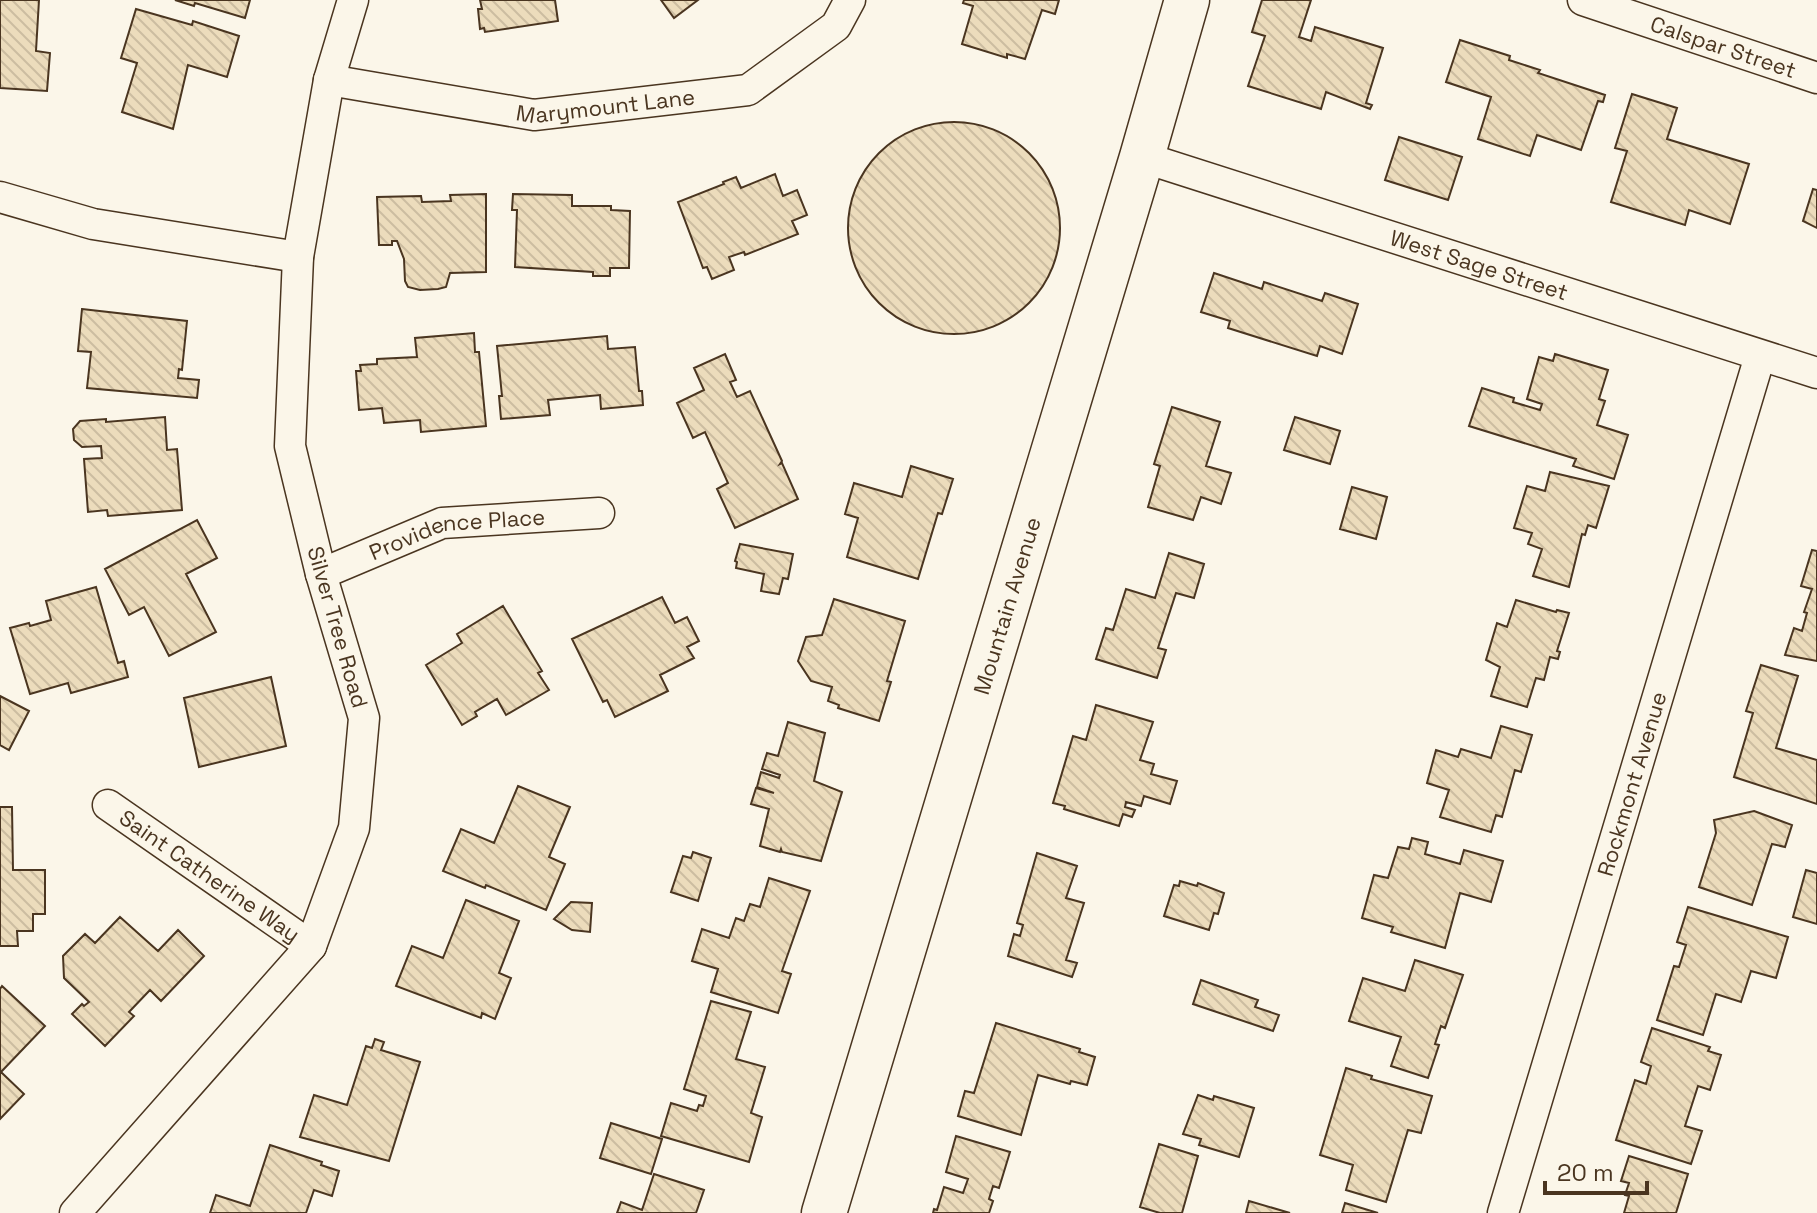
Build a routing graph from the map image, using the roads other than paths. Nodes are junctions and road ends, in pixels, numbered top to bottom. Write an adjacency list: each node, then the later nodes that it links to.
1 (353, 0): 6 (street, Silver Tree Road)
2 (850, 0): 6 (street, Marymount Lane)
3 (1187, 0): 7 (street, Mountain Avenue)
4 (1583, 0): 5 (street, Calspar Street)
5 (1817, 78)
6 (329, 80): 9 (street, Silver Tree Road)
7 (1142, 157): 10 (street, West Sage Street); 17 (street, Mountain Avenue)
8 (0, 197): 9 (street)
9 (298, 257): 13 (street, Silver Tree Road)
10 (1760, 356): 11 (street, West Sage Street); 18 (street, Rockmont Avenue)
11 (1817, 373)
12 (599, 513): 13 (street, Providence Place)
13 (321, 574): 15 (street, Silver Tree Road)
14 (108, 805): 15 (street, Saint Catherine Way)
15 (311, 946): 16 (street, Silver Tree Road)
16 (75, 1213)
17 (824, 1213)
18 (1503, 1213)

